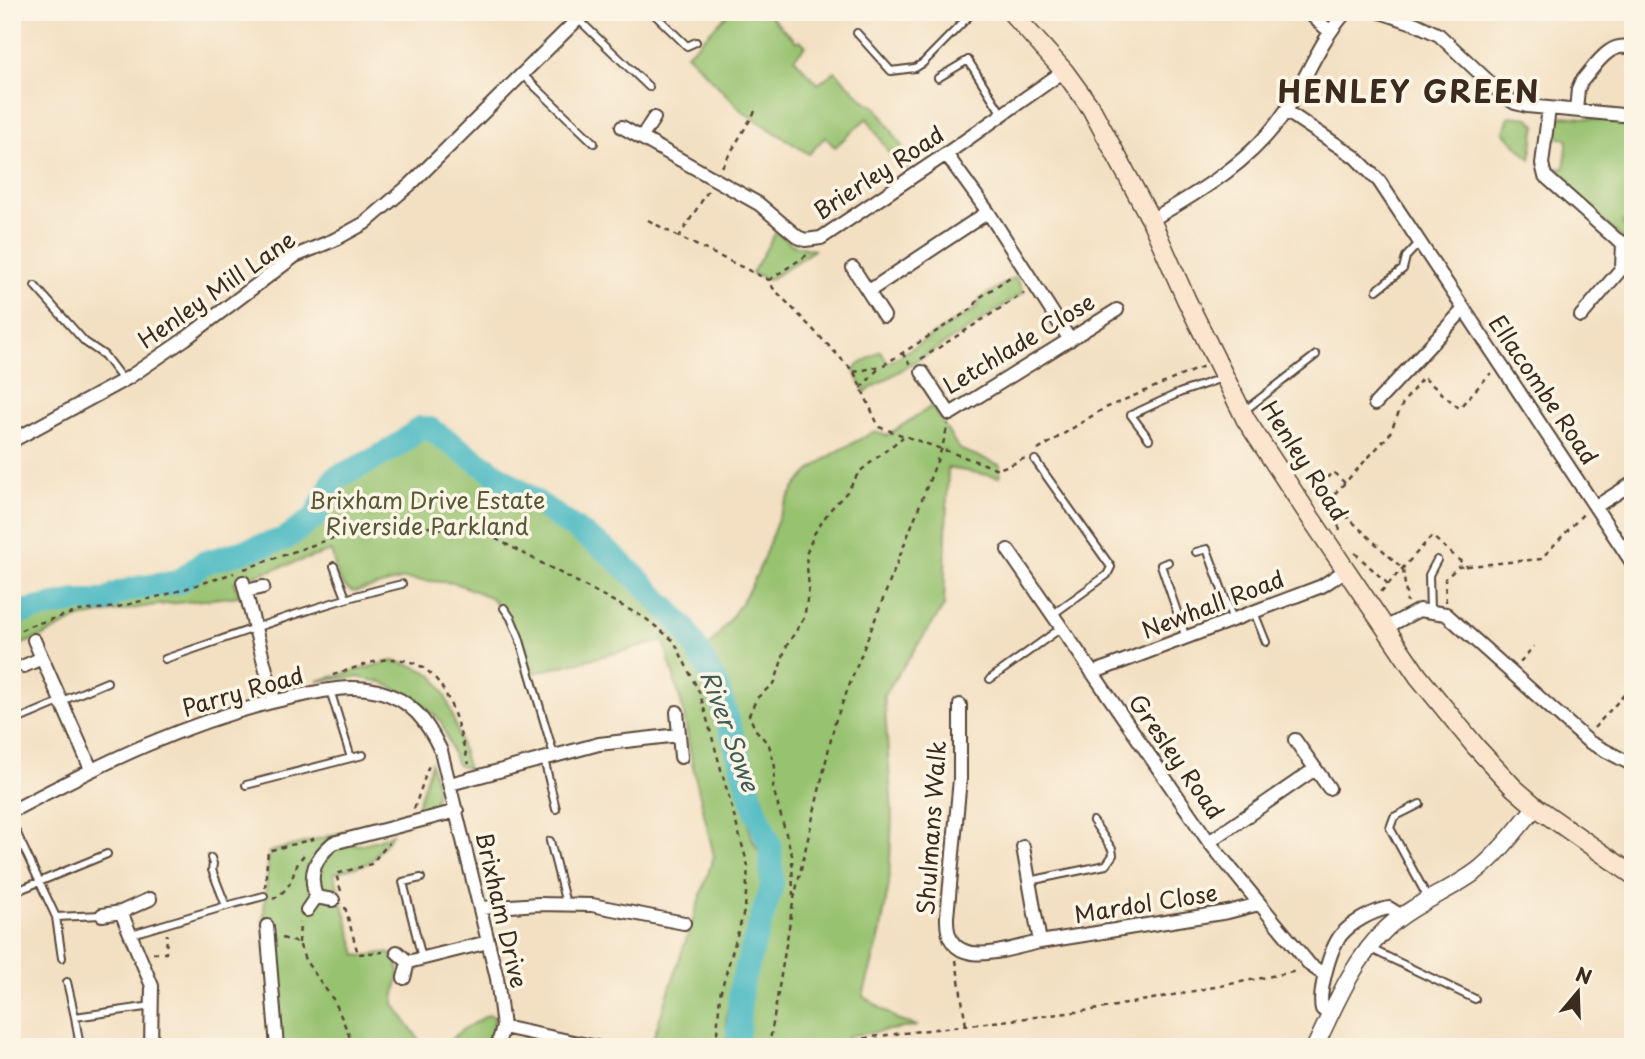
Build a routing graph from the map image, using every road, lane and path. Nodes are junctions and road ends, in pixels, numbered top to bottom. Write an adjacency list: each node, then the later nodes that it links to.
1 (652, 12): 10 (lane)
2 (974, 12): 9 (lane)
3 (1011, 12): 12 (main road, Henley Road)
4 (1308, 12): 8 (street)
5 (1346, 12): 8 (street)
6 (1380, 12): 17 (street)
7 (582, 16): 13 (street, Henley Mill Lane); 15 (lane)
8 (1329, 31): 19 (street)
9 (857, 33)
10 (696, 42)
11 (1633, 49): 18 (street)
12 (1064, 71): 20 (street, Brierley Road); 30 (main road, Henley Road)
13 (523, 75): 25 (lane); 55 (street, Henley Mill Lane)
14 (938, 78): 20 (lane)
15 (649, 87)
16 (757, 108): 27 (path)
17 (1549, 108): 18 (street); 34 (street)
18 (1576, 110): 21 (street)
19 (1286, 111): 30 (street); 33 (street, Ellacombe Road)
20 (1002, 114): 26 (street, Brierley Road)
21 (1633, 116)
22 (654, 118): 24 (street)
23 (622, 127): 24 (street, Brierley Road)
24 (641, 138): 27 (street, Brierley Road)
25 (594, 142)
26 (947, 154): 28 (street); 32 (street, Brierley Road)
27 (715, 181): 31 (path); 32 (street, Brierley Road)
28 (988, 212): 36 (street); 41 (street)
29 (648, 220): 31 (path)
30 (1151, 220): 49 (main road, Henley Road)
31 (680, 237): 37 (path)
32 (813, 239): 37 (path)
33 (1420, 242): 40 (lane); 42 (street, Ellacombe Road)
34 (1628, 242): 45 (street)
35 (853, 268): 41 (street)
36 (1024, 268): 39 (street); 47 (path)
37 (769, 280): 52 (path)
38 (35, 286): 55 (lane)
39 (1035, 286): 46 (street); 47 (path)
40 (1377, 290)
41 (869, 291): 44 (street)
42 (1464, 309): 51 (street, Ellacombe Road); 57 (street, Ellacombe Road)
43 (1117, 310): 46 (street, Letchlade Close)
44 (884, 316)
45 (1581, 316)
46 (1070, 340): 59 (street, Letchlade Close)
47 (902, 353): 50 (path)
48 (1316, 355): 58 (lane)
49 (1216, 360): 54 (main road, Henley Road); 63 (path)
50 (882, 366): 52 (path); 56 (path)
51 (1502, 367): 65 (path); 68 (street, Ellacombe Road)
52 (854, 372): 56 (path)
53 (922, 372): 59 (street, Letchlade Close)
54 (1225, 376): 58 (main road, Henley Road); 61 (lane)
55 (123, 380): 62 (street, Henley Mill Lane)
56 (861, 388): 60 (path)
57 (1375, 404)
58 (1242, 412): 69 (main road, Henley Road)
59 (950, 414): 63 (path)
60 (903, 437): 63 (path); 153 (path)
61 (1149, 439)
62 (12, 441)
63 (942, 448): 153 (path)
64 (1035, 460): 89 (lane)
65 (1345, 483): 67 (path); 69 (path)
66 (1633, 483): 68 (street)
67 (1329, 500): 69 (path); 70 (path); 79 (path)
68 (1594, 505): 76 (street, Ellacombe Road); 78 (path)
69 (1304, 508): 80 (main road, Henley Road)
70 (1346, 540)
71 (1008, 550): 89 (street, Gresley Road)
72 (1196, 552): 91 (lane)
73 (1353, 552): 82 (path)
74 (1437, 560): 87 (lane)
75 (1168, 562): 96 (lane)
76 (1633, 564)
77 (334, 566): 84 (lane)
78 (1467, 567): 79 (path); 87 (path)
79 (1403, 569): 82 (path); 90 (path)
80 (1346, 570): 85 (main road, Henley Road); 88 (street, Newhall Road)
81 (402, 584): 84 (lane)
82 (1388, 584): 85 (path)
83 (263, 587): 92 (street)
84 (346, 598): 92 (lane)
85 (1367, 602): 94 (main road, Henley Road)
86 (504, 608): 119 (lane)
87 (1436, 611): 90 (street); 104 (street)
88 (1254, 612): 91 (street, Newhall Road); 98 (lane)
89 (1052, 615): 93 (street, Gresley Road)
90 (1408, 616): 94 (street)
91 (1233, 620): 96 (street, Newhall Road)
92 (254, 626): 101 (lane); 110 (street)
93 (1061, 628): 103 (street, Gresley Road); 105 (lane)
94 (1385, 628): 129 (main road, Henley Road)
95 (12, 635): 193 (path)
96 (1186, 638): 103 (street, Newhall Road)
97 (34, 640): 100 (street)
98 (1266, 642)
99 (1534, 646): 104 (path)
100 (42, 658): 102 (street); 109 (street)
101 (165, 659)
102 (24, 666)
103 (1092, 673): 138 (street, Gresley Road)
104 (1510, 673): 115 (street)
105 (990, 679)
106 (107, 682): 109 (lane)
107 (1633, 685): 115 (path)
108 (330, 690): 110 (street, Parry Road); 117 (street, Parry Road); 121 (lane)
109 (61, 701): 113 (lane); 123 (street)
110 (274, 701): 123 (street, Parry Road)
111 (960, 705): 171 (street, Shulmans Walk)
112 (677, 712): 114 (street)
113 (12, 722)
114 (679, 735): 119 (street); 120 (street)
115 (1583, 737): 122 (street)
116 (1295, 740): 124 (street)
117 (437, 742): 125 (street, Parry Road); 135 (path)
118 (363, 755): 121 (lane)
119 (549, 756): 125 (street); 130 (lane)
120 (681, 757)
121 (351, 758): 126 (lane)
122 (1633, 765)
123 (91, 769): 131 (street, Parry Road)
124 (1315, 769): 127 (street); 138 (street)
125 (450, 783): 132 (street, Brixham Drive)
126 (246, 785)
127 (1329, 789)
128 (1420, 804): 150 (lane)
129 (1536, 807): 142 (main road, Henley Road); 150 (street)
130 (556, 809)
131 (12, 811)
132 (457, 811): 135 (street); 157 (street, Brixham Drive)
133 (1093, 821): 145 (lane)
134 (12, 823): 144 (lane)
135 (406, 824): 136 (street); 172 (path)
136 (327, 840): 147 (path); 148 (street); 151 (path)
137 (550, 841): 154 (lane)
138 (1209, 842): 155 (street, Gresley Road)
139 (1023, 847): 145 (street)
140 (107, 854): 144 (lane)
141 (211, 858): 156 (lane)
142 (1633, 875)
143 (421, 878): 175 (lane)
144 (40, 881): 146 (lane); 162 (lane)
145 (1029, 881): 168 (street)
146 (12, 893)
147 (264, 896): 156 (lane)
148 (316, 897): 152 (street); 158 (street)
149 (150, 899): 159 (street)
150 (1429, 899): 161 (street)
151 (272, 900)
152 (333, 900)
153 (793, 903): 194 (path)
154 (566, 904): 157 (street); 164 (street)
155 (1259, 904): 168 (street, Mardol Close); 177 (street, Gresley Road)
156 (226, 906): 163 (lane)
157 (481, 908): 167 (street, Brixham Drive)
158 (307, 910): 169 (path)
159 (121, 912): 160 (street); 165 (street)
160 (102, 915): 162 (lane)
161 (1402, 916): 170 (street); 178 (street)
162 (56, 918): 174 (lane)
163 (167, 923): 165 (lane); 173 (path)
164 (684, 923)
165 (131, 934): 173 (street)
166 (282, 938): 169 (path); 189 (street)
167 (488, 942): 175 (street); 186 (street, Brixham Drive)
168 (1040, 942): 171 (street, Mardol Close)
169 (299, 943): 190 (path)
170 (1370, 948): 181 (lane); 183 (street)
171 (958, 950): 185 (path)
172 (397, 952): 176 (street)
173 (139, 953): 182 (street)
174 (62, 958)
175 (422, 958): 176 (street)
176 (408, 962): 179 (street)
177 (1310, 965): 178 (street, Gresley Road); 185 (path)
178 (1325, 975): 183 (street)
179 (404, 978)
180 (68, 982): 184 (lane)
181 (1475, 999)
182 (152, 1006): 184 (lane); 188 (street)
183 (1330, 1015): 196 (street)
184 (75, 1017): 187 (lane)
185 (966, 1026): 195 (path)
186 (503, 1027): 191 (street, Brixham Drive); 192 (street)
187 (80, 1047)
188 (151, 1047)
189 (277, 1047)
190 (354, 1047)
191 (497, 1047)
192 (597, 1047)
193 (716, 1047)
194 (769, 1047)
195 (825, 1047)
196 (1315, 1047)

